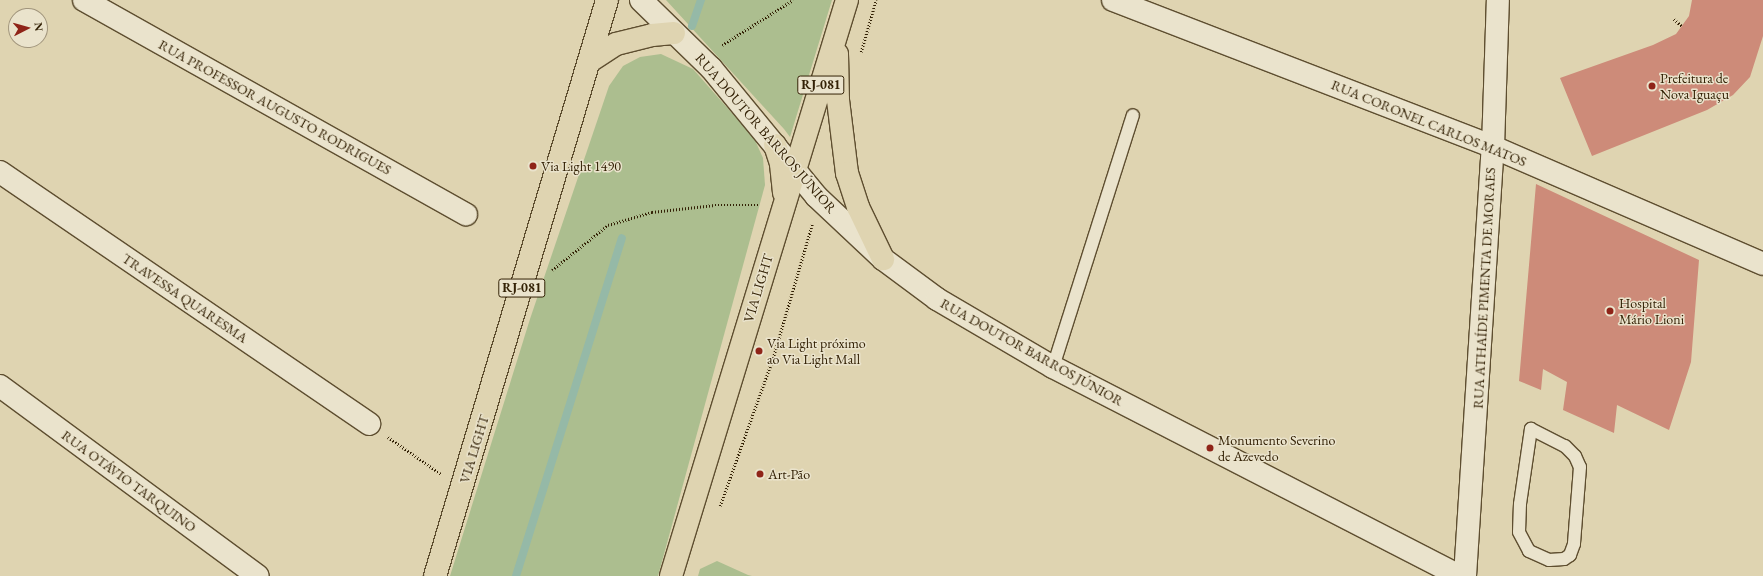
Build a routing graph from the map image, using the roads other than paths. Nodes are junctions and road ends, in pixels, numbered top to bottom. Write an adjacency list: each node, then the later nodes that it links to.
1 (84, 0): 16 (street, RUA PROFESSOR AUGUSTO RODRIGUES)
2 (607, 0): 9 (main road, VIA LIGHT / RJ-081)
3 (641, 0): 8 (street, RUA DOUTOR BARROS JÚNIOR)
4 (846, 0): 7 (main road, VIA LIGHT / RJ-081)
5 (1113, 0): 12 (street, RUA CORONEL CARLOS MATOS)
6 (1498, 0): 12 (street, RUA ATHAÍDE PIMENTA DE MORAES)
7 (838, 30): 13 (main road, VIA LIGHT / RJ-081); 17 (main road)
8 (674, 34): 9 (main road); 11 (street, RUA DOUTOR BARROS JÚNIOR)
9 (590, 61): 24 (main road, VIA LIGHT / RJ-081)
10 (1133, 115): 19 (lane)
11 (775, 145): 13 (street, RUA DOUTOR BARROS JÚNIOR); 15 (main road)
12 (1493, 147): 18 (street, RUA CORONEL CARLOS MATOS); 27 (street, RUA ATHAÍDE PIMENTA DE MORAES)
13 (794, 170): 15 (main road, VIA LIGHT / RJ-081); 17 (street, RUA DOUTOR BARROS JÚNIOR)
14 (0, 172): 21 (street, TRAVESSA QUARESMA)
15 (784, 202): 25 (main road, VIA LIGHT / RJ-081)
16 (466, 214)
17 (883, 259): 19 (street, RUA DOUTOR BARROS JÚNIOR)
18 (1763, 264)
19 (1053, 367): 26 (street, RUA DOUTOR BARROS JÚNIOR)
20 (0, 386): 23 (street, RUA OTÁVIO TARQUINO)
21 (369, 424)
22 (1531, 429): 22 (lane)
23 (258, 576)
24 (435, 576)
25 (671, 576)
26 (1459, 576)
27 (1465, 576)

